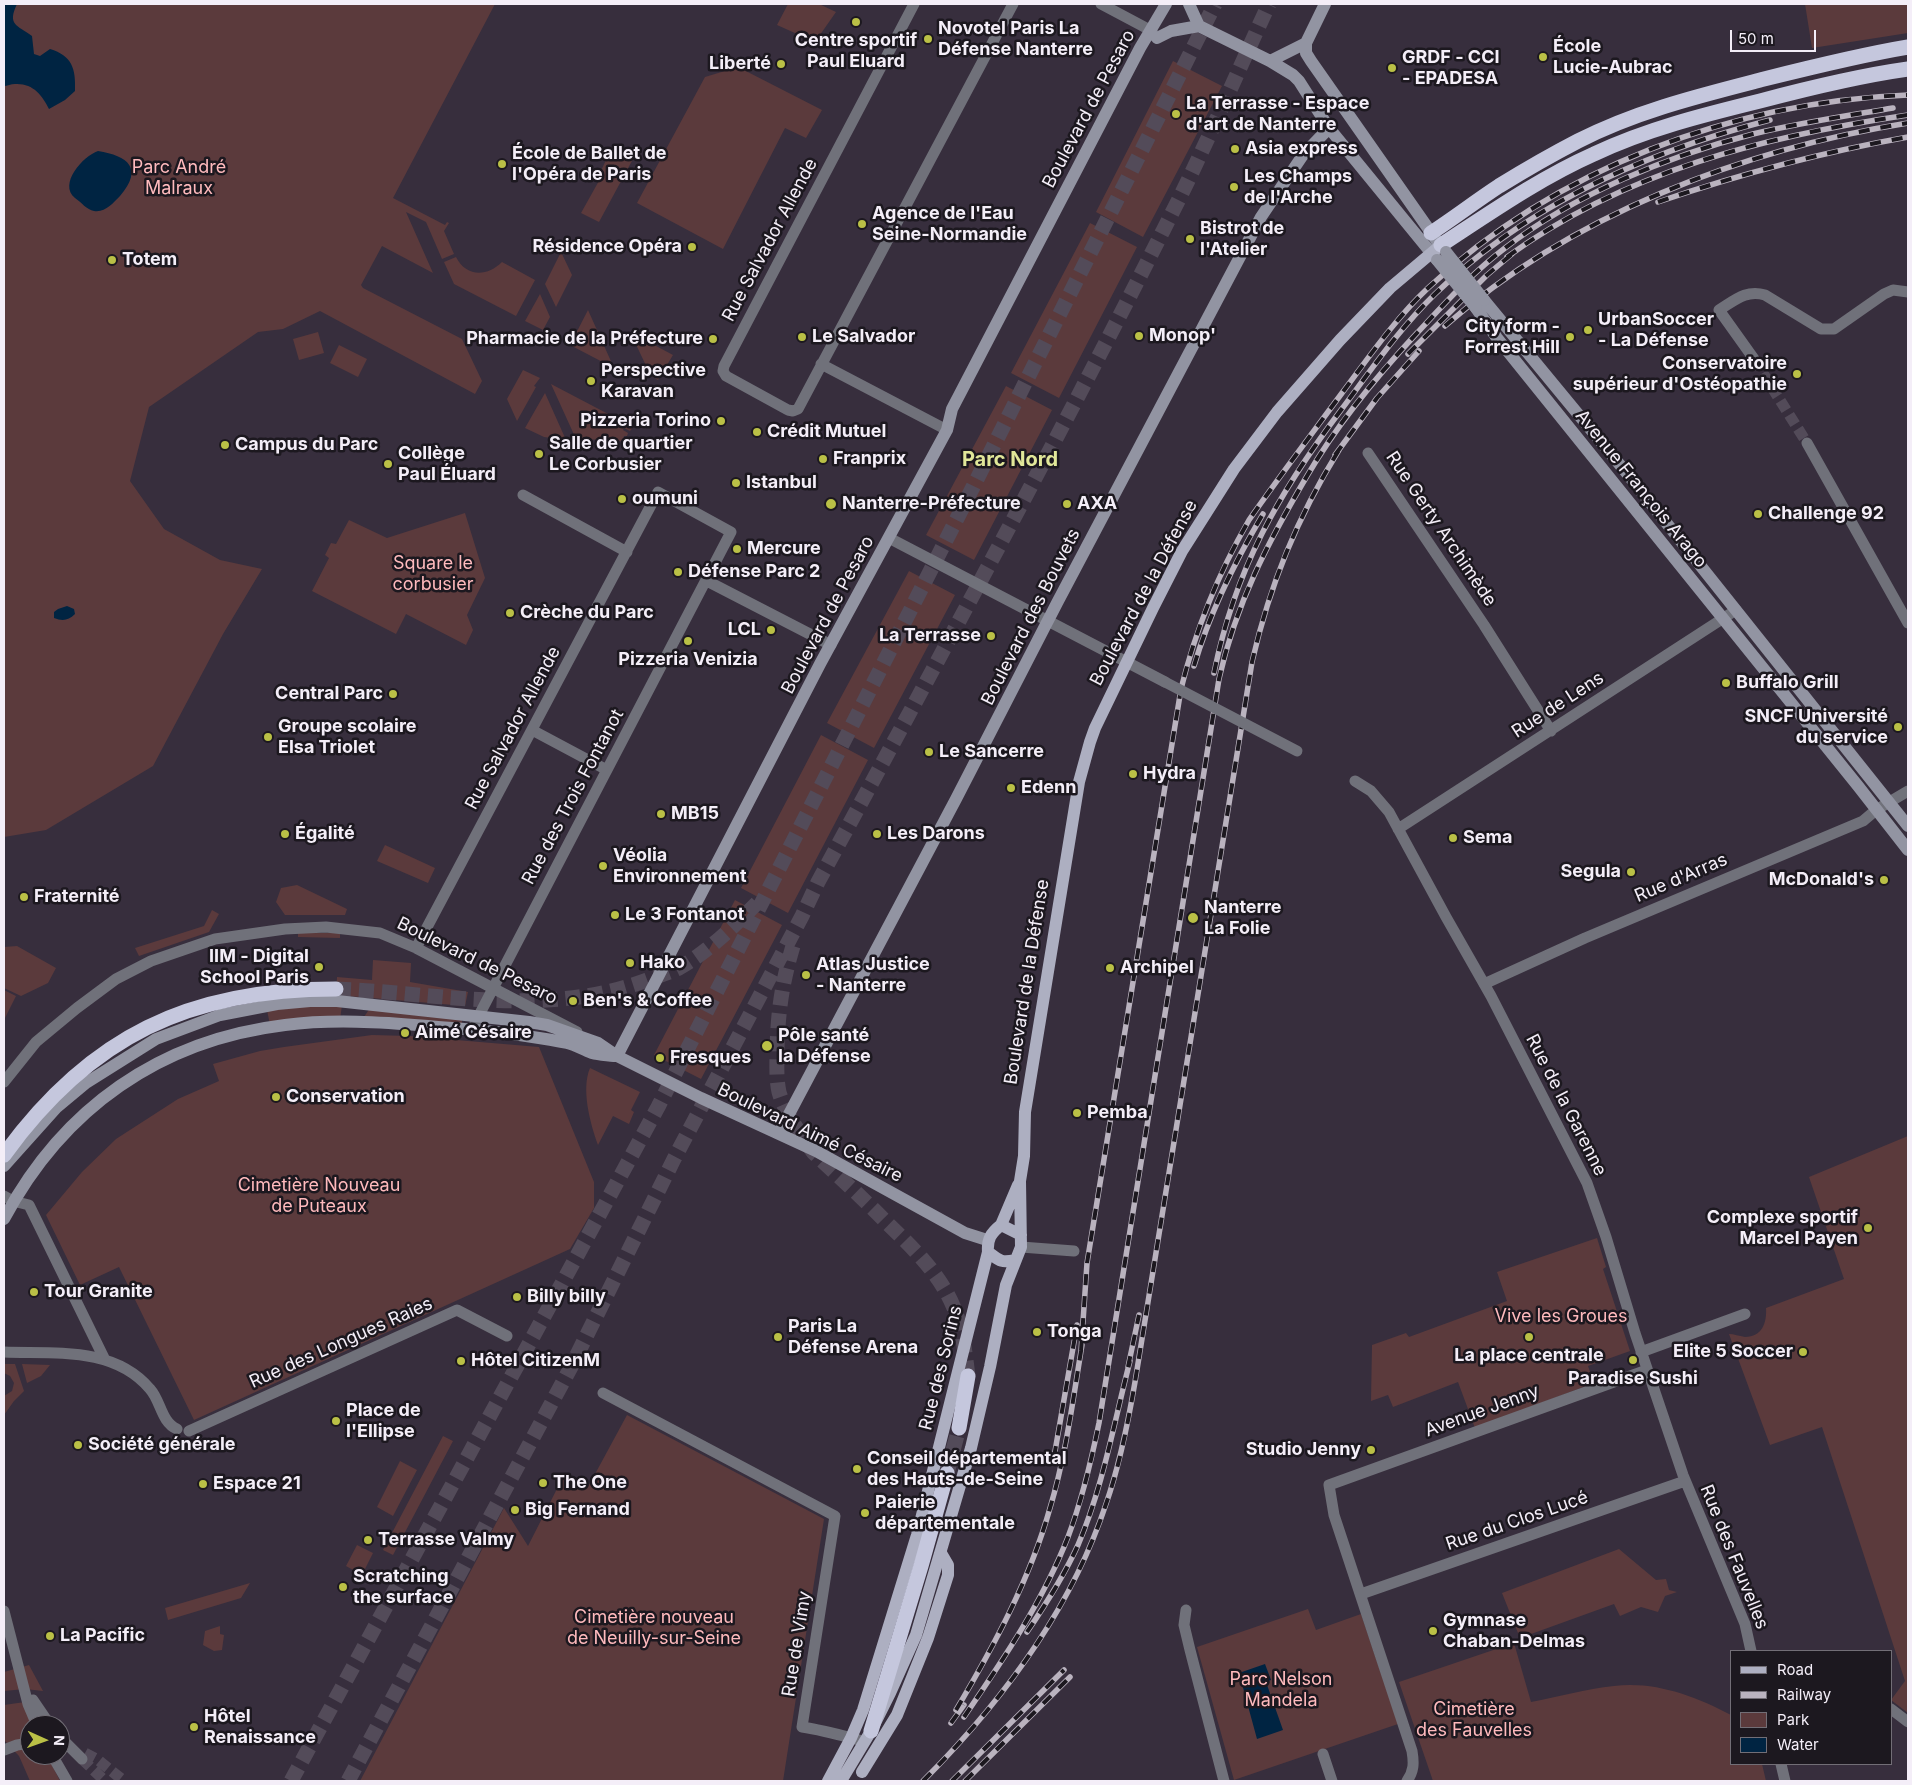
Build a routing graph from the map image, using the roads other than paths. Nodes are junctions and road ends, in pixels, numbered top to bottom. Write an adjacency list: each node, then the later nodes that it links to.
1 (914, 4): 19 (street, Rue Salvador Allende)
2 (1013, 4): 19 (street)
3 (1101, 4): 8 (street)
4 (1166, 4): 8 (main road, Boulevard de Pesaro)
5 (1189, 4): 7 (main road)
6 (1325, 4): 9 (main road)
7 (1199, 26): 8 (main road); 11 (main road, Avenue François Arago)
8 (1154, 34): 20 (main road, Boulevard de Pesaro)
9 (1306, 43): 11 (main road); 14 (main road, Avenue François Arago)
10 (1908, 47): 14 (highway)
11 (1270, 60): 13 (main road, Avenue François Arago)
12 (1908, 69): 15 (highway, Boulevard de la Défense)
13 (1329, 128): 15 (main road, Avenue François Arago); 30 (main road, Boulevard des Bouvets)
14 (1431, 233): 15 (main road, Avenue François Arago)
15 (1439, 253): 17 (main road, Avenue François Arago, bridge); 33 (main road, Boulevard de la Défense)
16 (1908, 292): 18 (street)
17 (1480, 304): 28 (main road, Avenue François Arago); 29 (main road, Avenue François Arago)
18 (1754, 359)
19 (821, 364): 20 (street)
20 (947, 430): 25 (main road, Boulevard de Pesaro)
21 (1807, 443): 31 (street)
22 (1368, 453): 35 (street, Rue Gerty Archimède)
23 (523, 495): 26 (street)
24 (731, 532): 26 (street, Rue Salvador Allende); 27 (street, Rue des Trois Fontanot)
25 (889, 538): 30 (street); 32 (main road, Boulevard de Pesaro)
26 (627, 552): 34 (street, Rue Salvador Allende)
27 (707, 581): 32 (street); 37 (street, Rue des Trois Fontanot)
28 (1736, 610): 29 (street, Rue de Lens); 40 (main road, Avenue François Arago)
29 (1724, 618): 35 (street, Rue de Lens); 41 (main road, Avenue François Arago)
30 (1048, 621): 33 (street); 56 (main road, Boulevard des Bouvets)
31 (1908, 624)
32 (831, 645): 54 (main road, Boulevard de Pesaro)
33 (1128, 662): 36 (street, bridge); 59 (main road, Boulevard de la Défense)
34 (532, 730): 37 (street); 45 (street, Rue Salvador Allende)
35 (1551, 731): 43 (street, Rue de Lens)
36 (1297, 751)
37 (607, 770): 47 (street, Rue des Trois Fontanot)
38 (1355, 781): 43 (street, Rue de la Garenne)
39 (1908, 791): 40 (street, Rue d'Arras)
40 (1890, 801): 41 (street, Rue d'Arras); 42 (main road, Avenue François Arago)
41 (1876, 810): 44 (main road, Avenue François Arago); 46 (street, Rue d'Arras)
42 (1908, 826)
43 (1398, 829): 46 (street, Rue de la Garenne)
44 (1908, 850)
45 (416, 948): 47 (street, Boulevard de Pesaro); 55 (street, Boulevard de Pesaro)
46 (1484, 984): 70 (street, Rue de la Garenne)
47 (493, 988): 50 (street, Rue des Trois Fontanot); 53 (street, Boulevard de Pesaro)
48 (336, 989): 57 (highway)
49 (372, 1005): 50 (main road, Boulevard Aimé Césaire); 51 (main road, Boulevard Aimé Césaire); 58 (main road, Boulevard Aimé Césaire)
50 (478, 1016): 52 (street, Rue des Trois Fontanot); 53 (main road, Boulevard Aimé Césaire)
51 (340, 1022): 52 (main road, Boulevard Aimé Césaire); 60 (main road, Boulevard Aimé Césaire)
52 (471, 1030): 54 (main road, Boulevard Aimé Césaire)
53 (589, 1039): 54 (main road, Boulevard Aimé Césaire)
54 (617, 1056): 56 (main road, Boulevard Aimé Césaire)
55 (4, 1082)
56 (779, 1133): 64 (main road, Boulevard Aimé Césaire)
57 (4, 1155)
58 (4, 1166)
59 (1020, 1180): 62 (main road, Boulevard de la Défense); 63 (main road, Boulevard de la Défense)
60 (9, 1198): 61 (main road, Boulevard Aimé Césaire); 71 (street)
61 (4, 1219)
62 (1000, 1225): 63 (main road); 64 (main road, Boulevard de la Défense)
63 (1021, 1241): 65 (street); 66 (main road, Boulevard de la Défense)
64 (988, 1246): 66 (main road); 91 (main road, Rue des Sorins)
65 (1074, 1251)
66 (1016, 1260): 80 (main road, Boulevard de la Défense)
67 (1745, 1314): 70 (street)
68 (507, 1336): 77 (street, Rue des Longues Raies)
69 (4, 1352): 71 (street)
70 (1641, 1352): 72 (street, Rue de la Garenne)
71 (104, 1358): 76 (street)
72 (1647, 1370): 79 (street, Rue de la Garenne); 81 (street, Avenue Jenny)
73 (968, 1376): 75 (highway)
74 (603, 1393): 91 (street, Rue de Vimy)
75 (960, 1428)
76 (177, 1429)
77 (189, 1431)
78 (947, 1472): 90 (highway)
79 (1684, 1478): 81 (street, Rue du Clos Lucé); 84 (street, Rue des Fauvelles)
80 (941, 1553): 90 (main road, Boulevard de la Défense); 99 (main road)
81 (1360, 1592): 105 (street)
82 (1186, 1610): 103 (street)
83 (4, 1611): 85 (street)
84 (1752, 1650)
85 (14, 1654): 87 (street); 88 (street)
86 (1892, 1710): 89 (street)
87 (33, 1715)
88 (43, 1715)
89 (1908, 1722)
90 (867, 1736): 91 (street, Rue de Vimy); 102 (main road, Boulevard de la Défense)
91 (851, 1738): 101 (main road)
92 (20, 1745): 95 (street)
93 (70, 1745): 94 (street, bridge)
94 (70, 1749)
95 (4, 1750)
96 (1323, 1754): 104 (street)
97 (58, 1765): 100 (street)
98 (1781, 1765): 106 (street)
99 (859, 1776)
100 (67, 1781)
101 (828, 1781)
102 (841, 1781)
103 (1224, 1781)
104 (1332, 1781)
105 (1407, 1781)
106 (1786, 1781)

